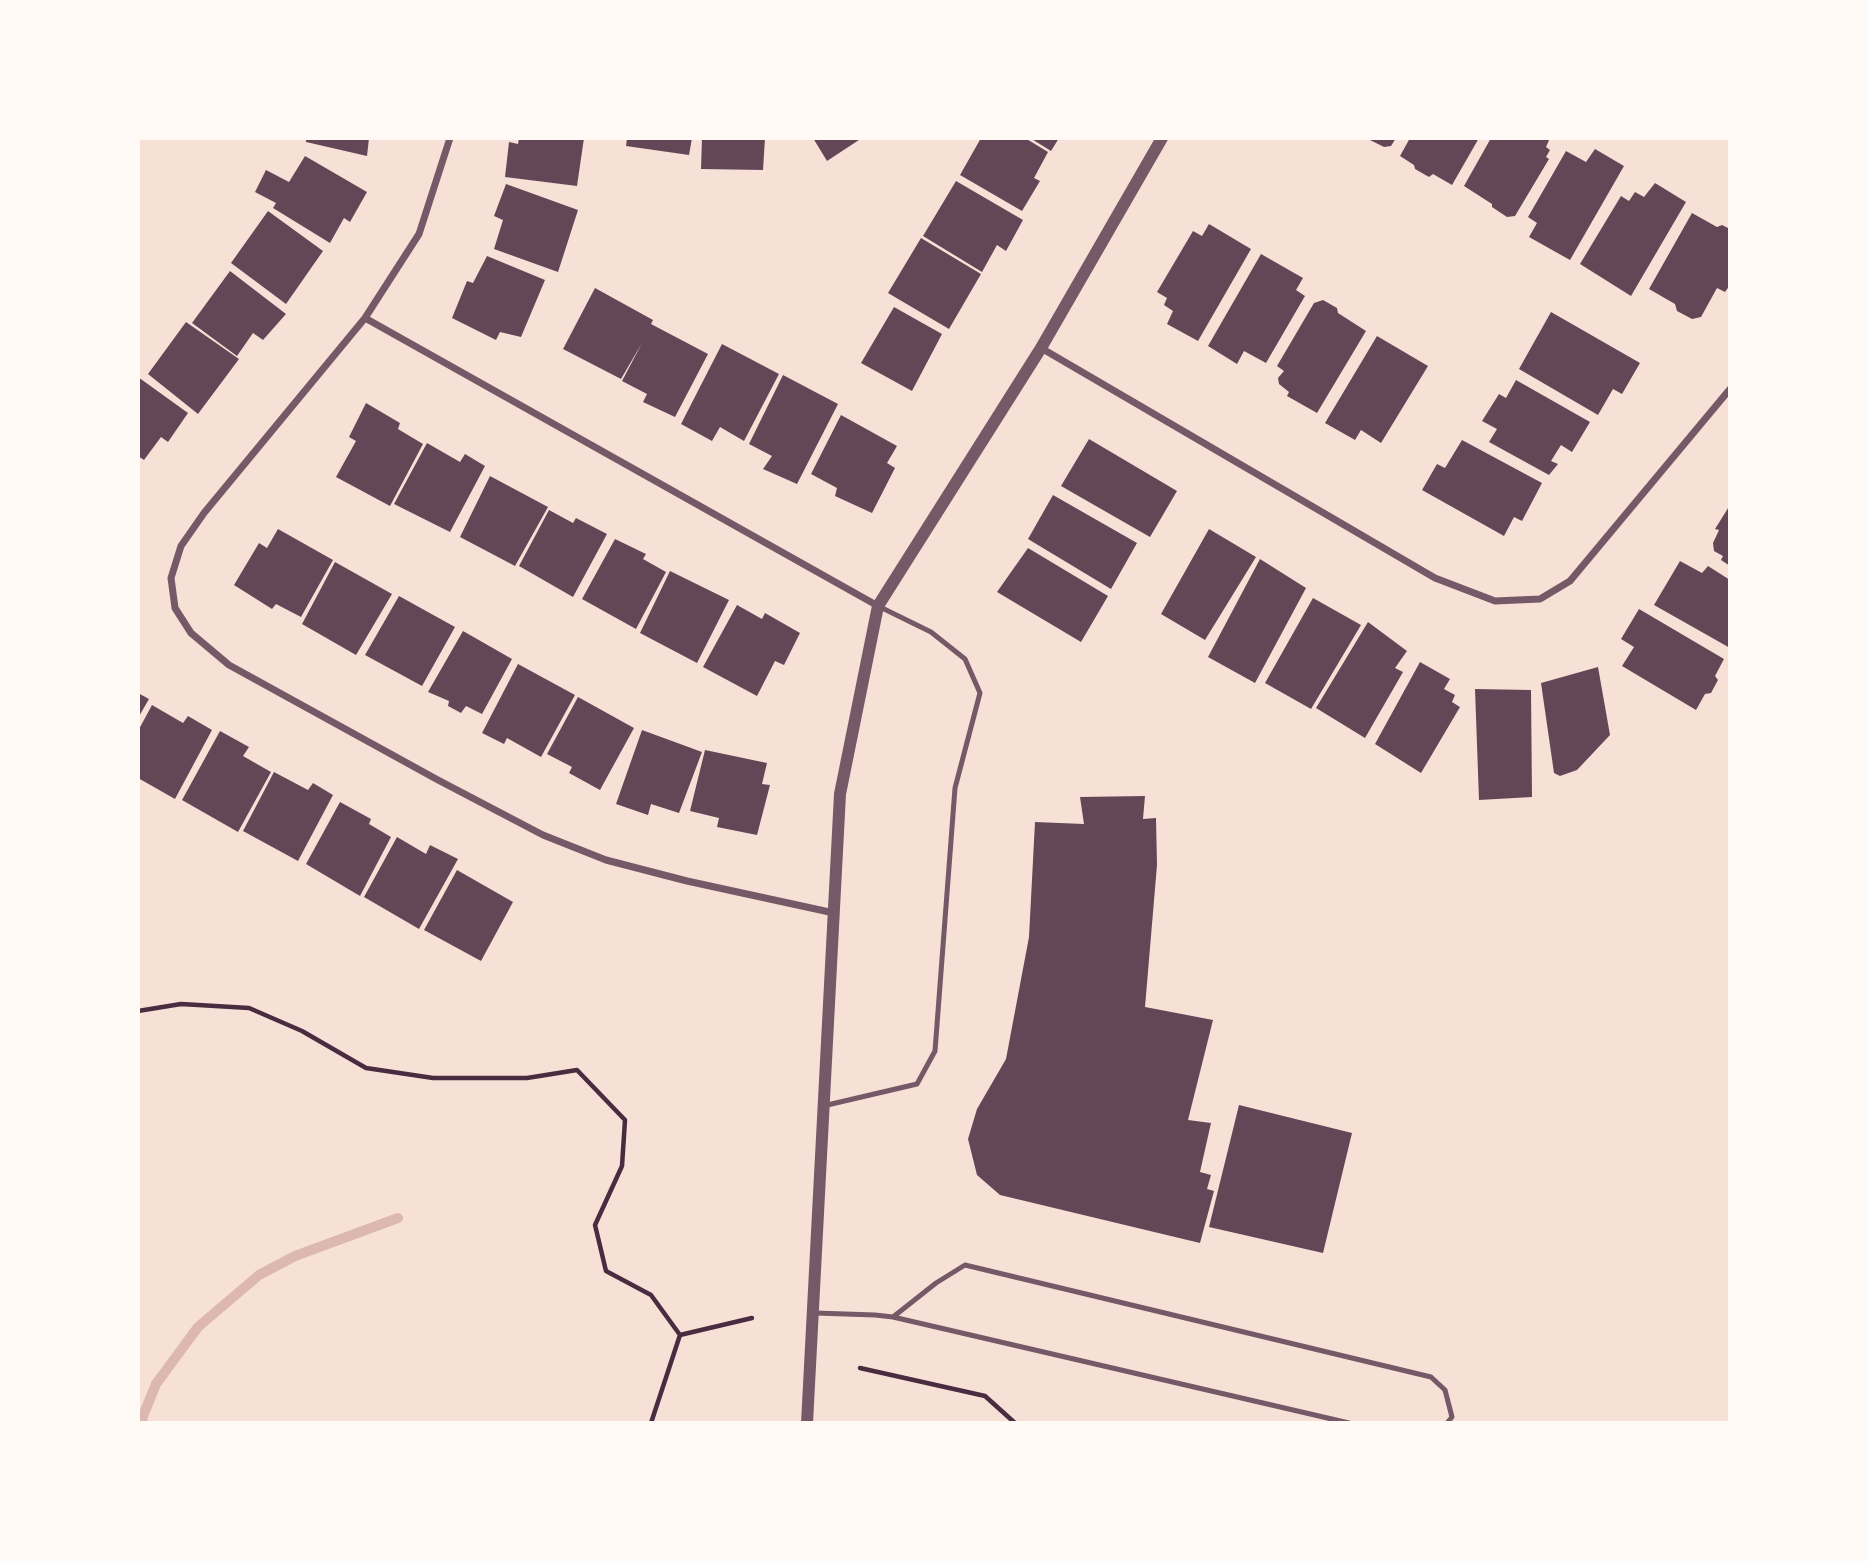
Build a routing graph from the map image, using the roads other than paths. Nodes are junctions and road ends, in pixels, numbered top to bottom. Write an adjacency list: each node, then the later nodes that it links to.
1 (450, 138): 3 (street)
2 (1162, 138): 4 (street)
3 (365, 318): 6 (street); 7 (street)
4 (1041, 348): 5 (street); 6 (street)
5 (1730, 389)
6 (878, 606): 7 (street); 8 (lane)
7 (834, 913): 8 (street)
8 (823, 1106): 9 (street)
9 (812, 1312): 10 (lane); 11 (street)
10 (893, 1317): 12 (lane); 13 (lane)
11 (807, 1423)
12 (1349, 1423)
13 (1447, 1423)

